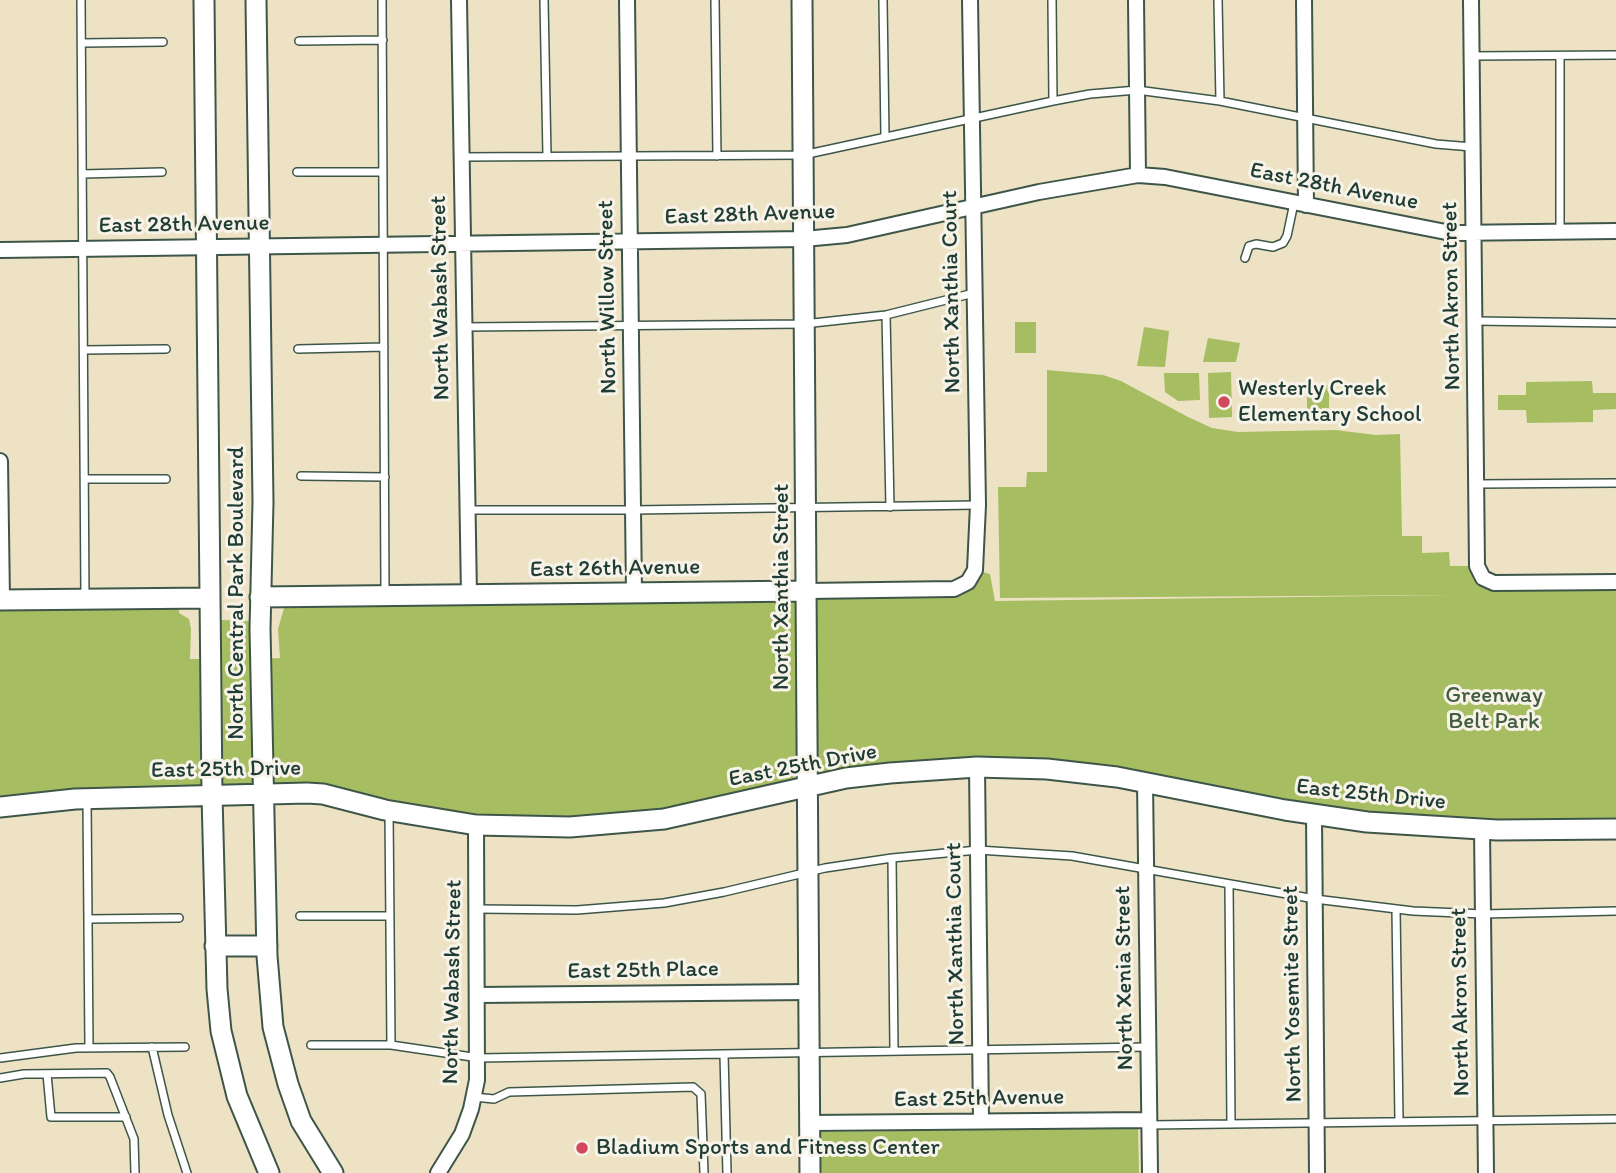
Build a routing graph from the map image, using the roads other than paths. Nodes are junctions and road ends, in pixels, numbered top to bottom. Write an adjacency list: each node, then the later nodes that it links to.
1 (81, 0): 20 (lane)
2 (204, 0): 51 (street, North Central Park Boulevard)
3 (256, 0): 50 (street, North Central Park Boulevard)
4 (383, 0): 17 (lane)
5 (459, 0): 35 (street, North Wabash Street)
6 (544, 0): 32 (lane)
7 (627, 0): 33 (street, North Willow Street)
8 (715, 0): 34 (lane)
9 (802, 0): 31 (street, North Xanthia Street)
10 (883, 0): 29 (lane)
11 (970, 0): 28 (street, North Xanthia Court)
12 (1052, 0): 25 (lane)
13 (1136, 0): 24 (street)
14 (1218, 0): 26 (lane)
15 (1304, 0): 27 (street)
16 (1471, 0): 22 (street, North Akron Street)
17 (383, 40): 18 (lane); 38 (lane)
18 (299, 41)
19 (163, 42): 20 (lane)
20 (82, 43): 39 (lane)
21 (1616, 55): 23 (lane)
22 (1472, 56): 23 (lane); 30 (street, North Akron Street)
23 (1560, 56): 44 (lane)
24 (1136, 90): 25 (lane); 26 (lane); 40 (street)
25 (1053, 101): 28 (lane)
26 (1220, 101): 27 (lane)
27 (1305, 117): 30 (lane); 41 (street)
28 (972, 119): 29 (lane); 42 (street, North Xanthia Court)
29 (885, 137): 31 (lane)
30 (1473, 147): 45 (street, North Akron Street)
31 (803, 155): 34 (lane); 46 (street, North Xanthia Street)
32 (547, 156): 33 (lane); 35 (lane)
33 (629, 156): 34 (lane); 47 (street, North Willow Street)
34 (717, 156)
35 (462, 157): 48 (street, North Wabash Street)
36 (162, 172): 39 (lane)
37 (297, 172): 38 (lane)
38 (383, 172): 49 (lane)
39 (82, 174): 52 (lane)
40 (1138, 175): 41 (street, East 28th Avenue); 42 (street, East 28th Avenue)
41 (1300, 204): 45 (street, East 28th Avenue); 54 (lane)
42 (974, 207): 46 (street, East 28th Avenue); 55 (street, North Xanthia Court)
43 (1616, 231): 44 (street, East 28th Avenue)
44 (1560, 232): 45 (street, East 28th Avenue)
45 (1474, 233): 57 (street, North Akron Street)
46 (804, 239): 47 (street, East 28th Avenue); 59 (street, North Xanthia Street)
47 (630, 242): 48 (street, East 28th Avenue); 60 (street, North Willow Street)
48 (463, 244): 49 (street, East 28th Avenue); 61 (street, North Wabash Street)
49 (384, 245): 50 (street, East 28th Avenue); 62 (lane)
50 (259, 246): 51 (street, East 28th Avenue); 83 (street, North Central Park Boulevard)
51 (207, 247): 52 (street, East 28th Avenue); 85 (street, North Central Park Boulevard)
52 (83, 249): 53 (street, East 28th Avenue); 63 (lane)
53 (0, 250)
54 (1245, 258)
55 (975, 293): 56 (lane); 73 (street, North Xanthia Court)
56 (886, 315): 59 (lane); 74 (lane)
57 (1475, 321): 58 (lane); 72 (street, North Akron Street)
58 (1616, 323)
59 (804, 324): 60 (lane); 75 (street, North Xanthia Street)
60 (631, 325): 61 (lane); 77 (street, North Willow Street)
61 (464, 327): 76 (street, North Wabash Street)
62 (384, 347): 65 (lane); 68 (lane)
63 (84, 349): 64 (lane); 69 (lane)
64 (166, 349)
65 (298, 349)
66 (0, 461): 87 (street)
67 (301, 476): 68 (lane)
68 (385, 477): 84 (lane)
69 (85, 479): 70 (lane); 86 (lane)
70 (166, 479)
71 (1616, 483): 72 (lane)
72 (1477, 484): 79 (street, North Akron Street)
73 (978, 505): 74 (lane); 78 (street, North Xanthia Court)
74 (890, 507): 75 (lane)
75 (806, 508): 77 (lane); 80 (street, North Xanthia Street)
76 (467, 510): 77 (lane); 82 (street, North Wabash Street)
77 (633, 510): 81 (street, North Willow Street)
78 (968, 582): 80 (street, East 26th Avenue)
79 (1616, 582)
80 (806, 591): 81 (street, East 26th Avenue); 90 (street, North Xanthia Street)
81 (634, 593): 82 (street, East 26th Avenue)
82 (469, 595): 84 (street, East 26th Avenue)
83 (260, 597): 84 (street, East 26th Avenue); 91 (street, North Central Park Boulevard)
84 (386, 597)
85 (210, 598): 86 (street); 92 (street, North Central Park Boulevard)
86 (85, 599): 87 (street)
87 (1, 600)
88 (977, 767): 89 (street, East 25th Drive); 90 (street, East 25th Drive); 100 (street, North Xanthia Court)
89 (1145, 782): 96 (street, East 25th Drive); 102 (street, North Xenia Street)
90 (808, 786): 97 (street, East 25th Drive); 103 (street, North Xanthia Street)
91 (263, 794): 92 (street, East 25th Drive); 95 (street, East 25th Drive); 115 (street, North Central Park Boulevard)
92 (212, 795): 93 (street, East 25th Drive); 114 (street, North Central Park Boulevard)
93 (87, 799): 94 (street, East 25th Drive); 113 (lane)
94 (0, 807)
95 (389, 810): 97 (street, East 25th Drive); 111 (lane)
96 (1314, 815): 99 (street, East 25th Drive); 105 (street, North Yosemite Street)
97 (476, 825): 106 (street, North Wabash Street)
98 (1616, 829): 99 (street, East 25th Drive)
99 (1482, 830): 109 (street, North Akron Street)
100 (978, 850): 101 (lane); 102 (lane); 124 (street, North Xanthia Court)
101 (892, 858): 103 (lane); 125 (lane)
102 (1146, 869): 104 (lane); 122 (street, North Xenia Street)
103 (808, 872): 106 (lane); 116 (street, North Xanthia Street)
104 (1228, 885): 105 (lane); 141 (lane)
105 (1315, 899): 107 (lane); 139 (street, North Yosemite Street)
106 (477, 909): 117 (street, North Wabash Street)
107 (1396, 909): 109 (lane); 137 (lane)
108 (1616, 911): 109 (lane)
109 (1483, 914): 135 (street, North Akron Street)
110 (300, 916): 111 (lane)
111 (390, 916): 119 (lane)
112 (178, 918): 113 (lane)
113 (88, 919): 123 (lane)
114 (215, 946): 115 (street); 144 (street, North Central Park Boulevard)
115 (267, 946): 145 (street, North Central Park Boulevard)
116 (809, 992): 117 (street, East 25th Place); 126 (street, North Xanthia Street)
117 (478, 995): 129 (street, North Wabash Street)
118 (311, 1045): 119 (lane)
119 (391, 1045): 129 (lane)
120 (152, 1047): 121 (lane); 123 (lane); 143 (lane)
121 (185, 1047)
122 (1148, 1047): 124 (lane); 138 (street, North Xenia Street)
123 (89, 1048): 128 (lane)
124 (980, 1050): 125 (lane); 136 (street, North Xanthia Court)
125 (894, 1051): 126 (lane)
126 (809, 1052): 127 (lane); 140 (street, North Xanthia Street)
127 (724, 1054): 129 (lane); 148 (lane)
128 (0, 1058)
129 (479, 1058): 132 (street, North Wabash Street)
130 (47, 1074): 131 (lane); 133 (lane); 133 (lane)
131 (0, 1078)
132 (474, 1097): 146 (street, North Wabash Street); 147 (lane)
133 (126, 1117): 142 (lane)
134 (1616, 1119): 135 (lane)
135 (1485, 1120): 137 (lane); 152 (street, North Akron Street)
136 (981, 1121): 138 (street, East 25th Avenue); 140 (street, East 25th Avenue)
137 (1399, 1121): 139 (lane)
138 (1149, 1122): 141 (lane); 150 (street, North Xenia Street)
139 (1317, 1123): 141 (lane); 151 (street, North Yosemite Street)
140 (810, 1124): 149 (street, North Xanthia Street)
141 (1231, 1124)
142 (135, 1173)
143 (187, 1173)
144 (269, 1173)
145 (333, 1173)
146 (438, 1173)
147 (704, 1173)
148 (727, 1173)
149 (810, 1173)
150 (1150, 1173)
151 (1318, 1173)
152 (1486, 1173)

